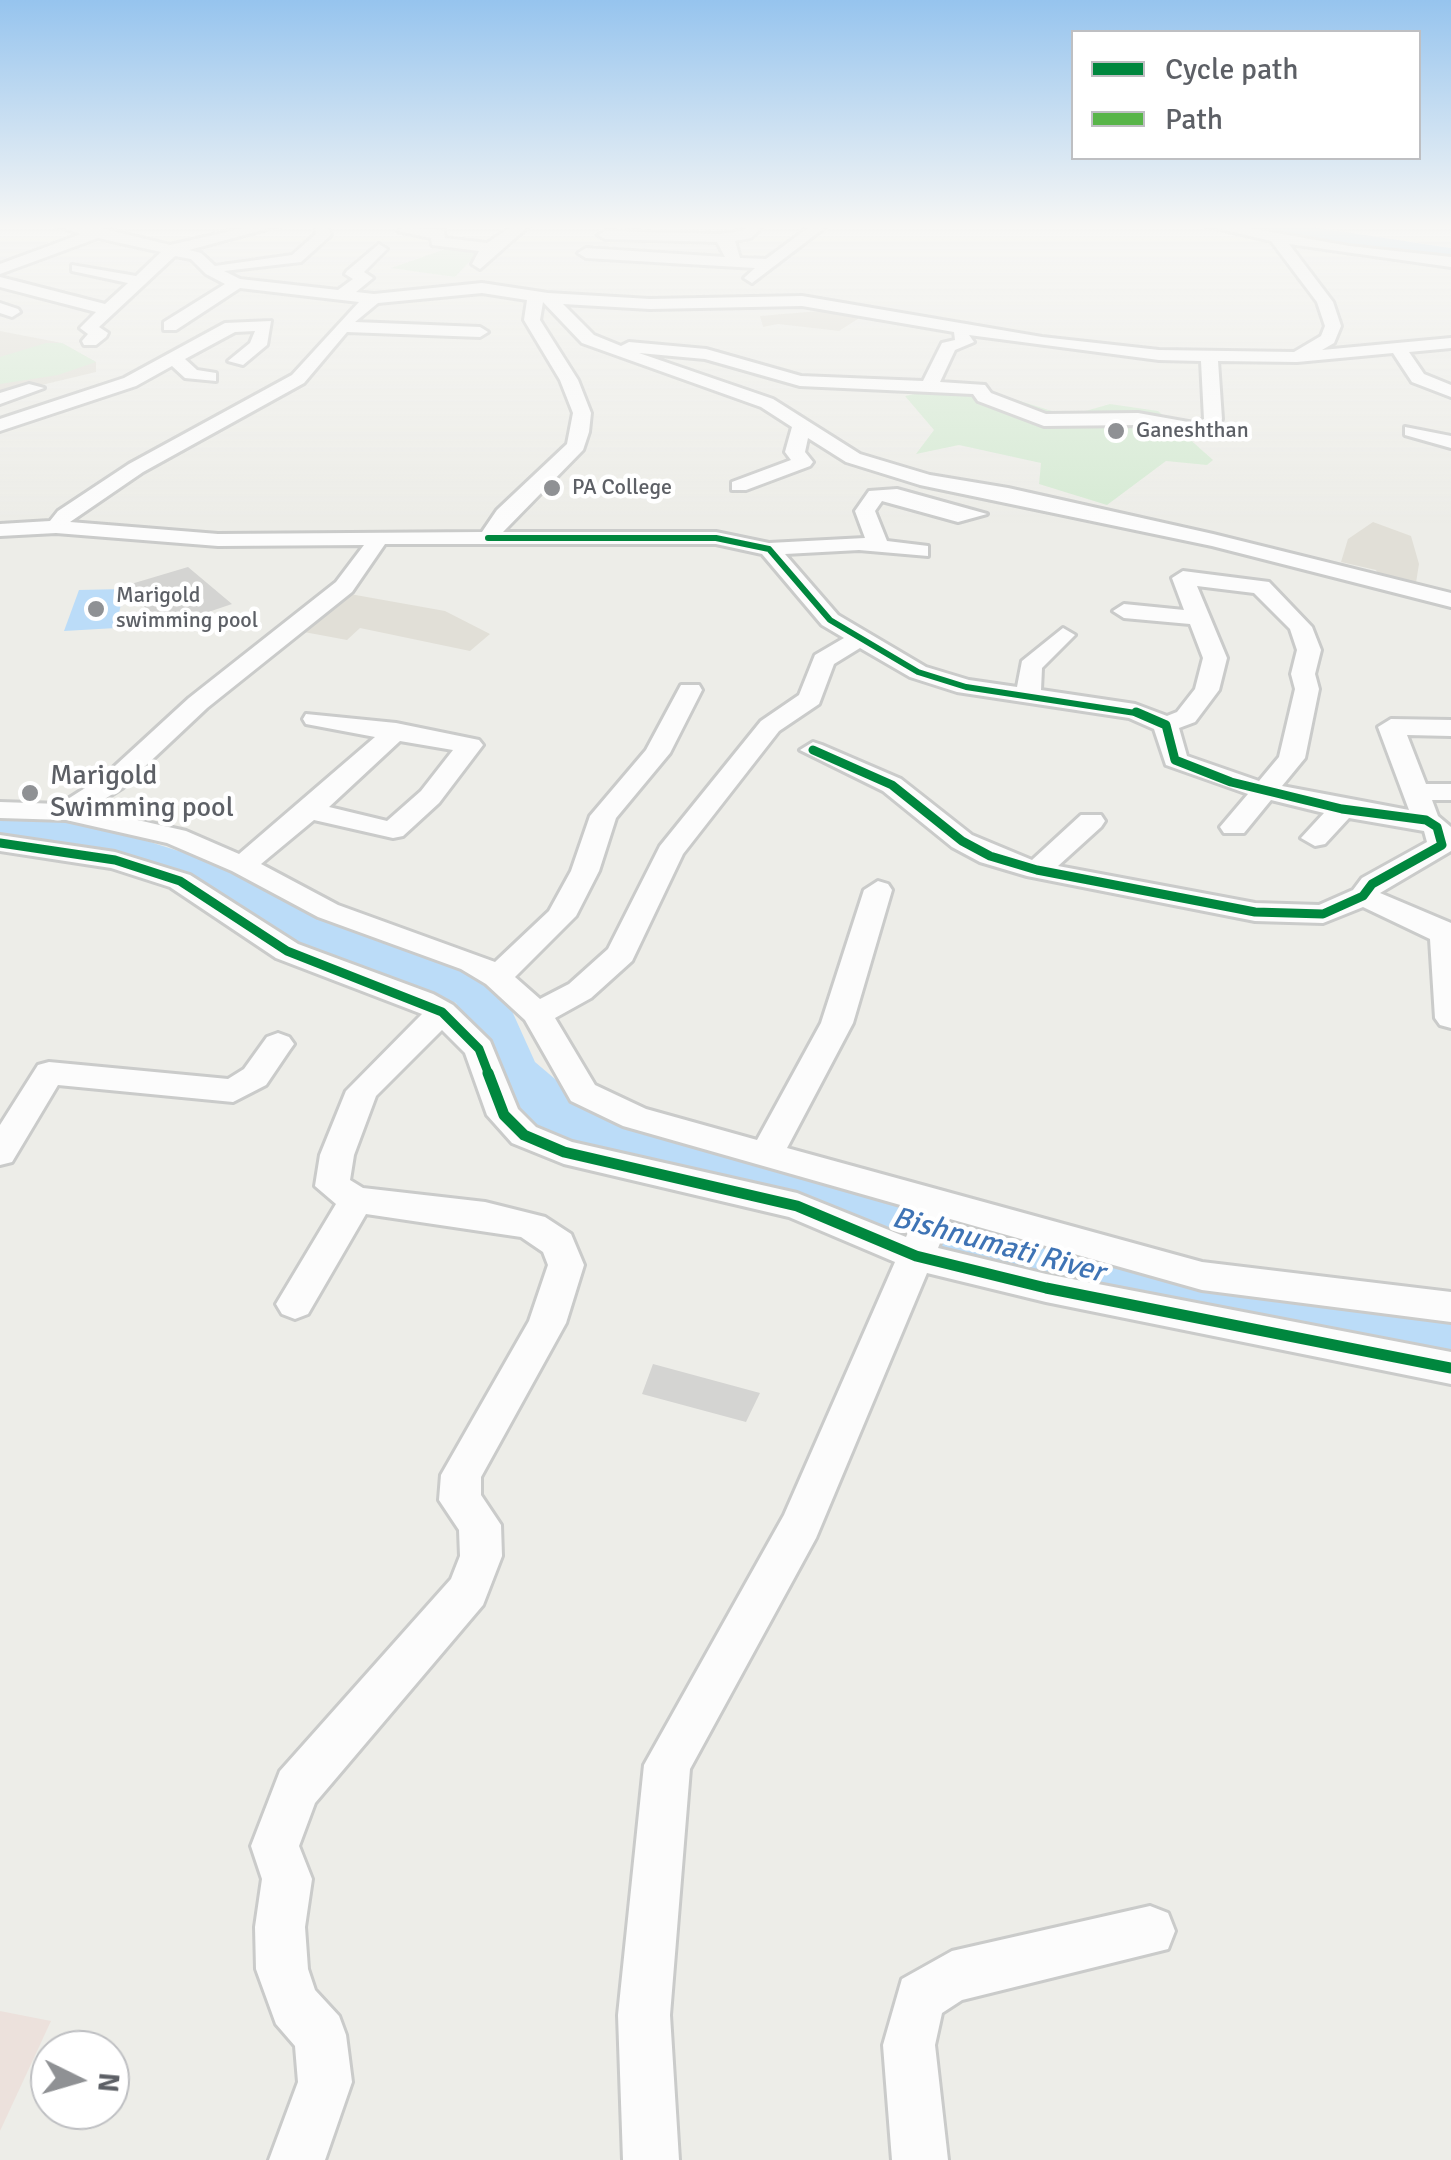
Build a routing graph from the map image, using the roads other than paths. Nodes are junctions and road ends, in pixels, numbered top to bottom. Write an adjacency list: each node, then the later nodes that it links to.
1 (90, 326): 9 (street)
2 (536, 326): 31 (street)
3 (574, 326): 11 (street)
4 (946, 326): 7 (street)
5 (1333, 326): 14 (street)
6 (343, 327): 8 (street); 28 (street)
7 (965, 329): 13 (street); 18 (street)
8 (480, 332)
9 (90, 341)
10 (1451, 343): 12 (street)
11 (609, 347): 18 (street); 22 (street)
12 (1398, 348): 14 (street); 20 (street)
13 (1209, 355): 14 (street); 18 (street)
14 (1298, 356)
15 (176, 360): 16 (street); 17 (street); 21 (street)
16 (237, 361)
17 (210, 377)
18 (930, 387)
19 (35, 388): 21 (street)
20 (1451, 392)
21 (3, 414): 24 (street)
22 (802, 426): 26 (street); 27 (street)
23 (1412, 431): 25 (street)
24 (39, 433)
25 (1451, 442)
26 (853, 458): 32 (street); 35 (street)
27 (739, 486)
28 (56, 527): 29 (street); 30 (street)
29 (0, 530)
30 (380, 538): 31 (street); 53 (street)
31 (488, 538): 33 (street)
32 (878, 545): 33 (street); 34 (street)
33 (770, 549): 39 (street)
34 (920, 551)
35 (1451, 600)
36 (1124, 611): 37 (street)
37 (1197, 618): 43 (street); 47 (street)
38 (1063, 634): 41 (street)
39 (858, 639): 41 (street); 66 (street)
40 (690, 690): 64 (street)
41 (1029, 696): 43 (street)
42 (315, 719): 45 (street)
43 (1166, 725): 47 (street)
44 (1451, 728): 48 (street)
45 (396, 731): 52 (street); 52 (street)
46 (813, 750): 60 (street)
47 (1271, 788): 50 (street); 56 (street)
48 (1415, 792): 49 (street); 54 (street)
49 (1451, 792)
50 (1342, 809): 54 (street); 57 (street)
51 (0, 810): 53 (street)
52 (309, 810): 59 (street)
53 (66, 812): 59 (street)
54 (1426, 820): 62 (street)
55 (1092, 821): 60 (street)
56 (1234, 827)
57 (1315, 838)
58 (0, 842): 65 (street)
59 (242, 865): 64 (street)
60 (1037, 870): 62 (street)
61 (878, 890): 70 (street)
62 (1362, 896): 63 (street)
63 (1448, 933): 67 (street)
64 (498, 977): 66 (street)
65 (442, 1012): 71 (street); 72 (street)
66 (537, 1014): 70 (street)
67 (1451, 1018)
68 (278, 1044): 69 (street)
69 (0, 1153)
70 (767, 1153): 72 (street)
71 (356, 1200): 73 (street); 77 (street)
72 (928, 1228): 74 (street); 75 (street); 78 (street)
73 (294, 1304)
74 (1451, 1307)
75 (1451, 1368)
76 (1150, 1931): 79 (street)
77 (297, 2160)
78 (651, 2160)
79 (920, 2160)

